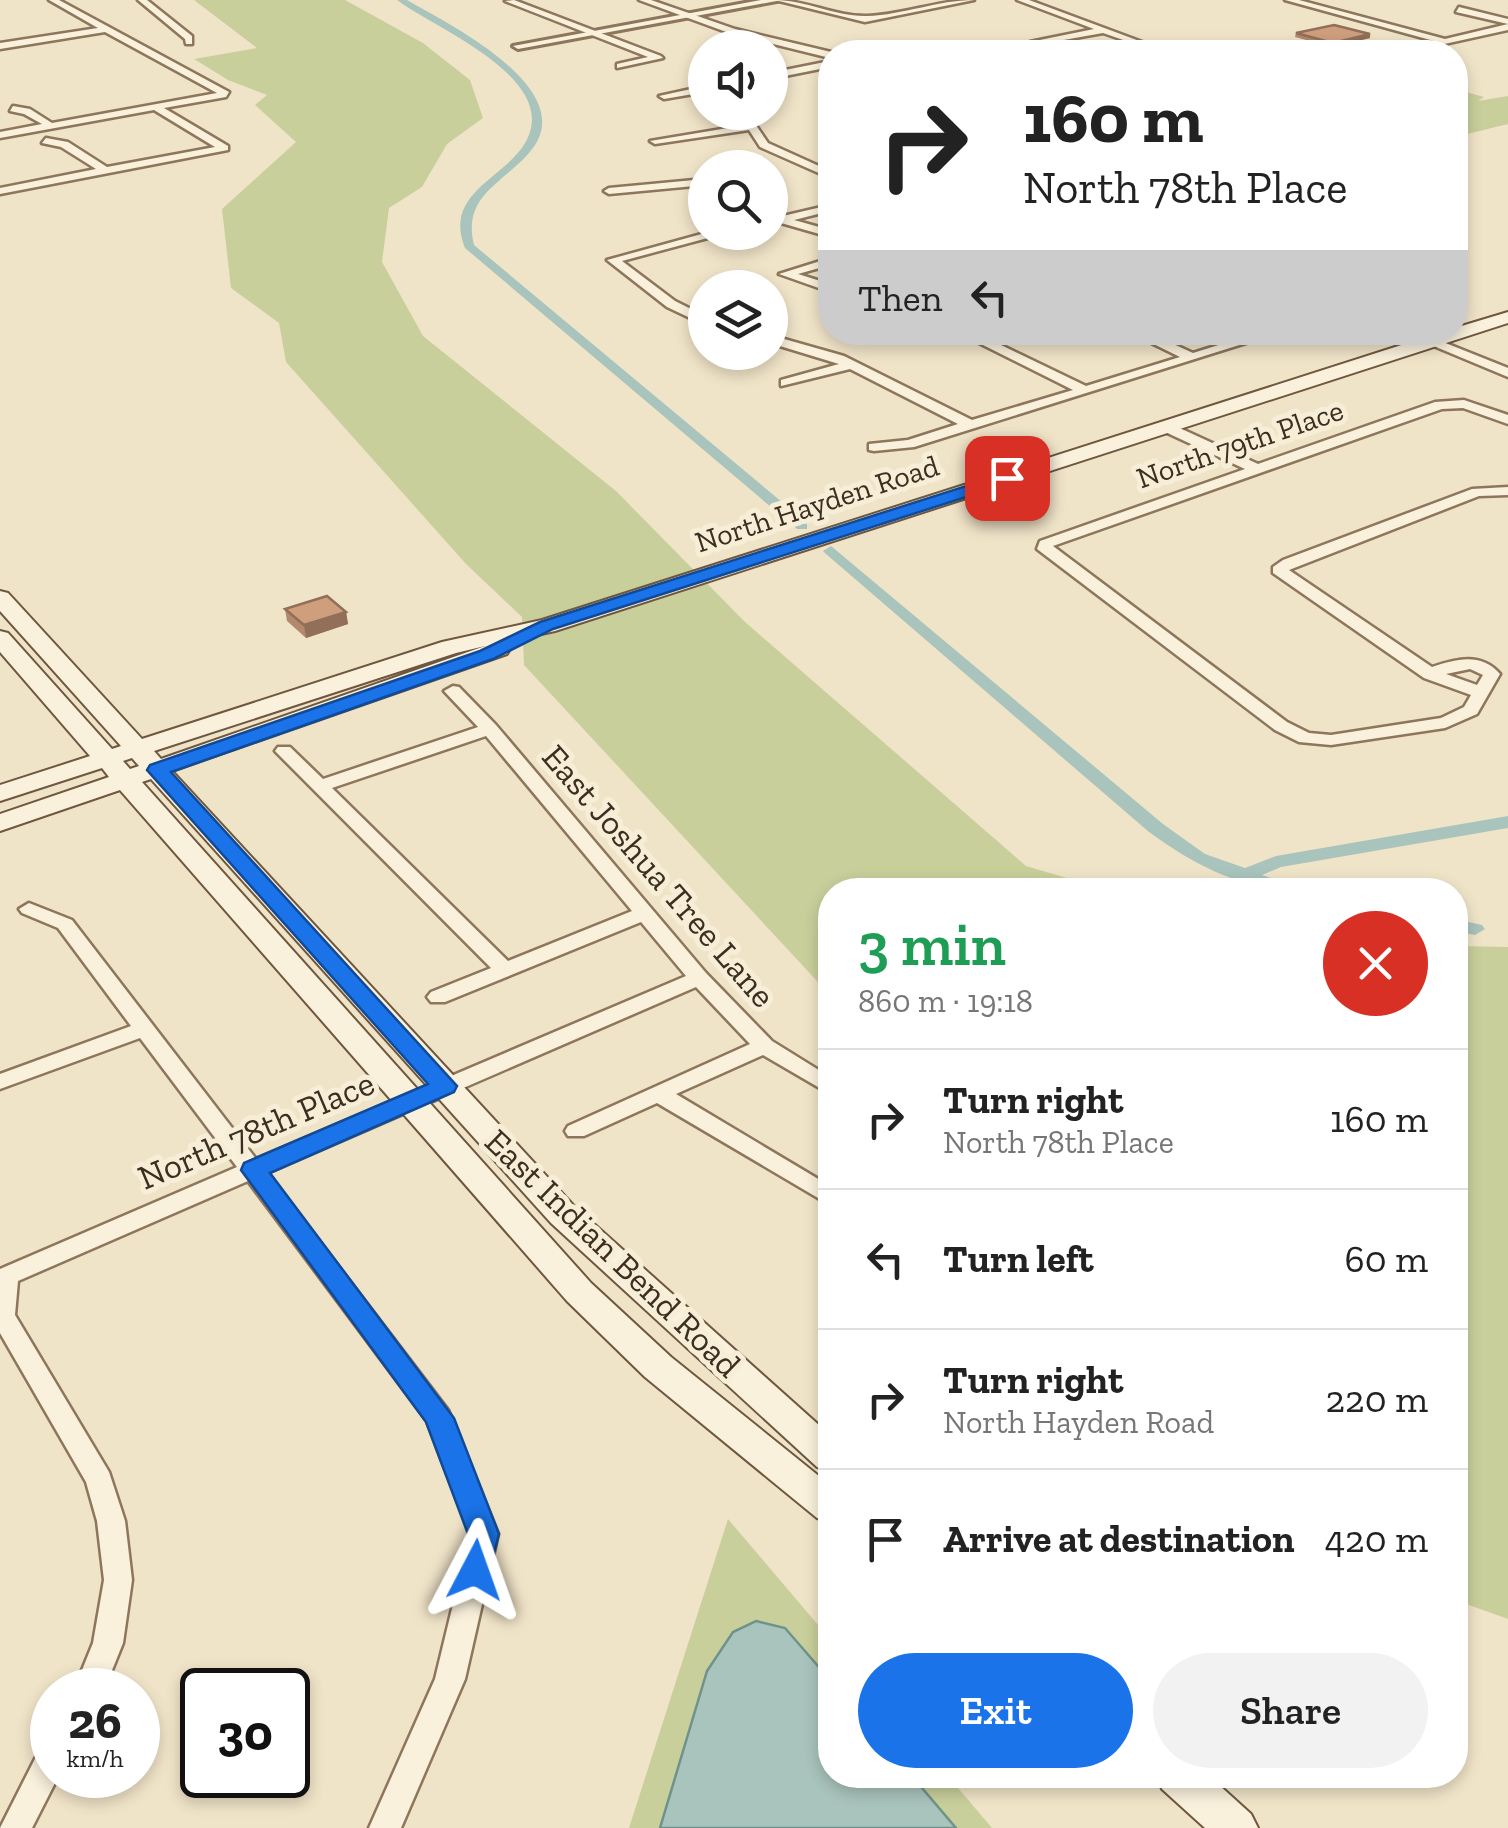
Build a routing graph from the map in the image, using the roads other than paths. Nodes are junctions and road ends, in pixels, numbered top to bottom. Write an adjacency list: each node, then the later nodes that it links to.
1 (52, 0): 14 (street)
2 (142, 0): 21 (street)
3 (644, 0): 11 (street)
4 (778, 0): 9 (street); 11 (street)
5 (970, 0): 9 (street)
6 (1021, 0): 15 (street)
7 (1289, 0): 19 (street)
8 (509, 1): 16 (street)
9 (918, 10): 12 (street)
10 (1458, 10): 13 (street)
11 (688, 16): 16 (street); 24 (street)
12 (938, 16)
13 (1508, 25): 20 (street)
14 (107, 29): 22 (street); 31 (street)
15 (1104, 30): 17 (street); 18 (street)
16 (592, 33): 23 (street); 25 (street)
17 (1053, 40)
18 (1132, 40)
19 (1447, 40)
20 (1455, 40)
21 (189, 42)
22 (0, 46)
23 (518, 46)
24 (818, 52)
25 (620, 66)
26 (818, 66): 27 (street)
27 (788, 72)
28 (688, 91): 29 (street)
29 (664, 96)
30 (13, 108): 32 (street)
31 (161, 110): 32 (street); 40 (street)
32 (51, 126): 35 (street)
33 (728, 130): 36 (street)
34 (752, 130): 38 (street)
35 (0, 135)
36 (655, 140)
37 (46, 141): 40 (street)
38 (796, 162): 39 (street); 41 (street)
39 (788, 164)
40 (106, 171): 43 (street)
41 (818, 171)
42 (688, 184): 44 (street)
43 (0, 191)
44 (610, 191)
45 (818, 211): 46 (street)
46 (788, 218)
47 (788, 224): 48 (street)
48 (818, 231)
49 (688, 241): 52 (street)
50 (818, 264): 51 (street)
51 (818, 284)
52 (688, 312)
53 (1508, 318): 54 (main road, North Hayden Road)
54 (1468, 330)
55 (788, 345): 62 (street)
56 (990, 345): 65 (street)
57 (1164, 345): 61 (street)
58 (1231, 345): 61 (street)
59 (1422, 345): 68 (main road, North Hayden Road)
60 (1438, 345): 63 (street)
61 (1191, 357): 65 (street)
62 (851, 364): 64 (street); 67 (street)
63 (1508, 373)
64 (786, 383)
65 (1084, 390): 67 (street)
66 (1508, 420): 70 (street, North 79th Place)
67 (970, 424): 69 (street)
68 (1168, 428): 70 (street); 73 (main road, North Hayden Road)
69 (874, 447)
70 (1255, 468): 77 (street, North 79th Place)
71 (1508, 491): 75 (street)
72 (0, 598): 79 (main road, East Indian Bend Road)
73 (546, 626): 79 (main road, North Hayden Road); 82 (main road, North Hayden Road)
74 (0, 638): 81 (main road, East Indian Bend Road)
75 (1430, 674): 77 (street); 77 (street)
76 (453, 691): 78 (street, East Joshua Tree Lane)
77 (1482, 693)
78 (490, 729): 84 (street); 88 (street, East Joshua Tree Lane)
79 (136, 747): 81 (main road, North Hayden Road); 82 (main road, East Indian Bend Road)
80 (284, 750): 84 (street)
81 (104, 758): 83 (main road, East Indian Bend Road); 85 (main road, North Hayden Road)
82 (158, 770): 83 (main road, North Hayden Road); 96 (main road, East Indian Bend Road)
83 (125, 781): 86 (main road, North Hayden Road); 98 (main road, East Indian Bend Road)
84 (320, 786): 89 (street)
85 (0, 793)
86 (0, 823)
87 (29, 909): 92 (street)
88 (645, 914): 89 (street); 90 (street, East Joshua Tree Lane)
89 (504, 970): 91 (street)
90 (699, 978): 93 (street, East Joshua Tree Lane); 96 (street, North 78th Place)
91 (438, 997)
92 (143, 1029): 95 (street); 100 (street)
93 (764, 1046): 94 (street, East Joshua Tree Lane); 97 (street)
94 (818, 1079)
95 (0, 1082)
96 (445, 1086): 98 (street, North 78th Place); 102 (main road, East Indian Bend Road)
97 (659, 1094): 99 (street); 101 (street)
98 (408, 1102): 100 (street, North 78th Place); 103 (main road, East Indian Bend Road)
99 (576, 1131)
100 (254, 1170): 104 (street, North 78th Place); 108 (street)
101 (818, 1190)
102 (818, 1446)
103 (818, 1497)
104 (97, 1668)
105 (1191, 1788): 109 (main road)
106 (31, 1798): 107 (street)
107 (16, 1828)
108 (385, 1828)
109 (1236, 1828)

